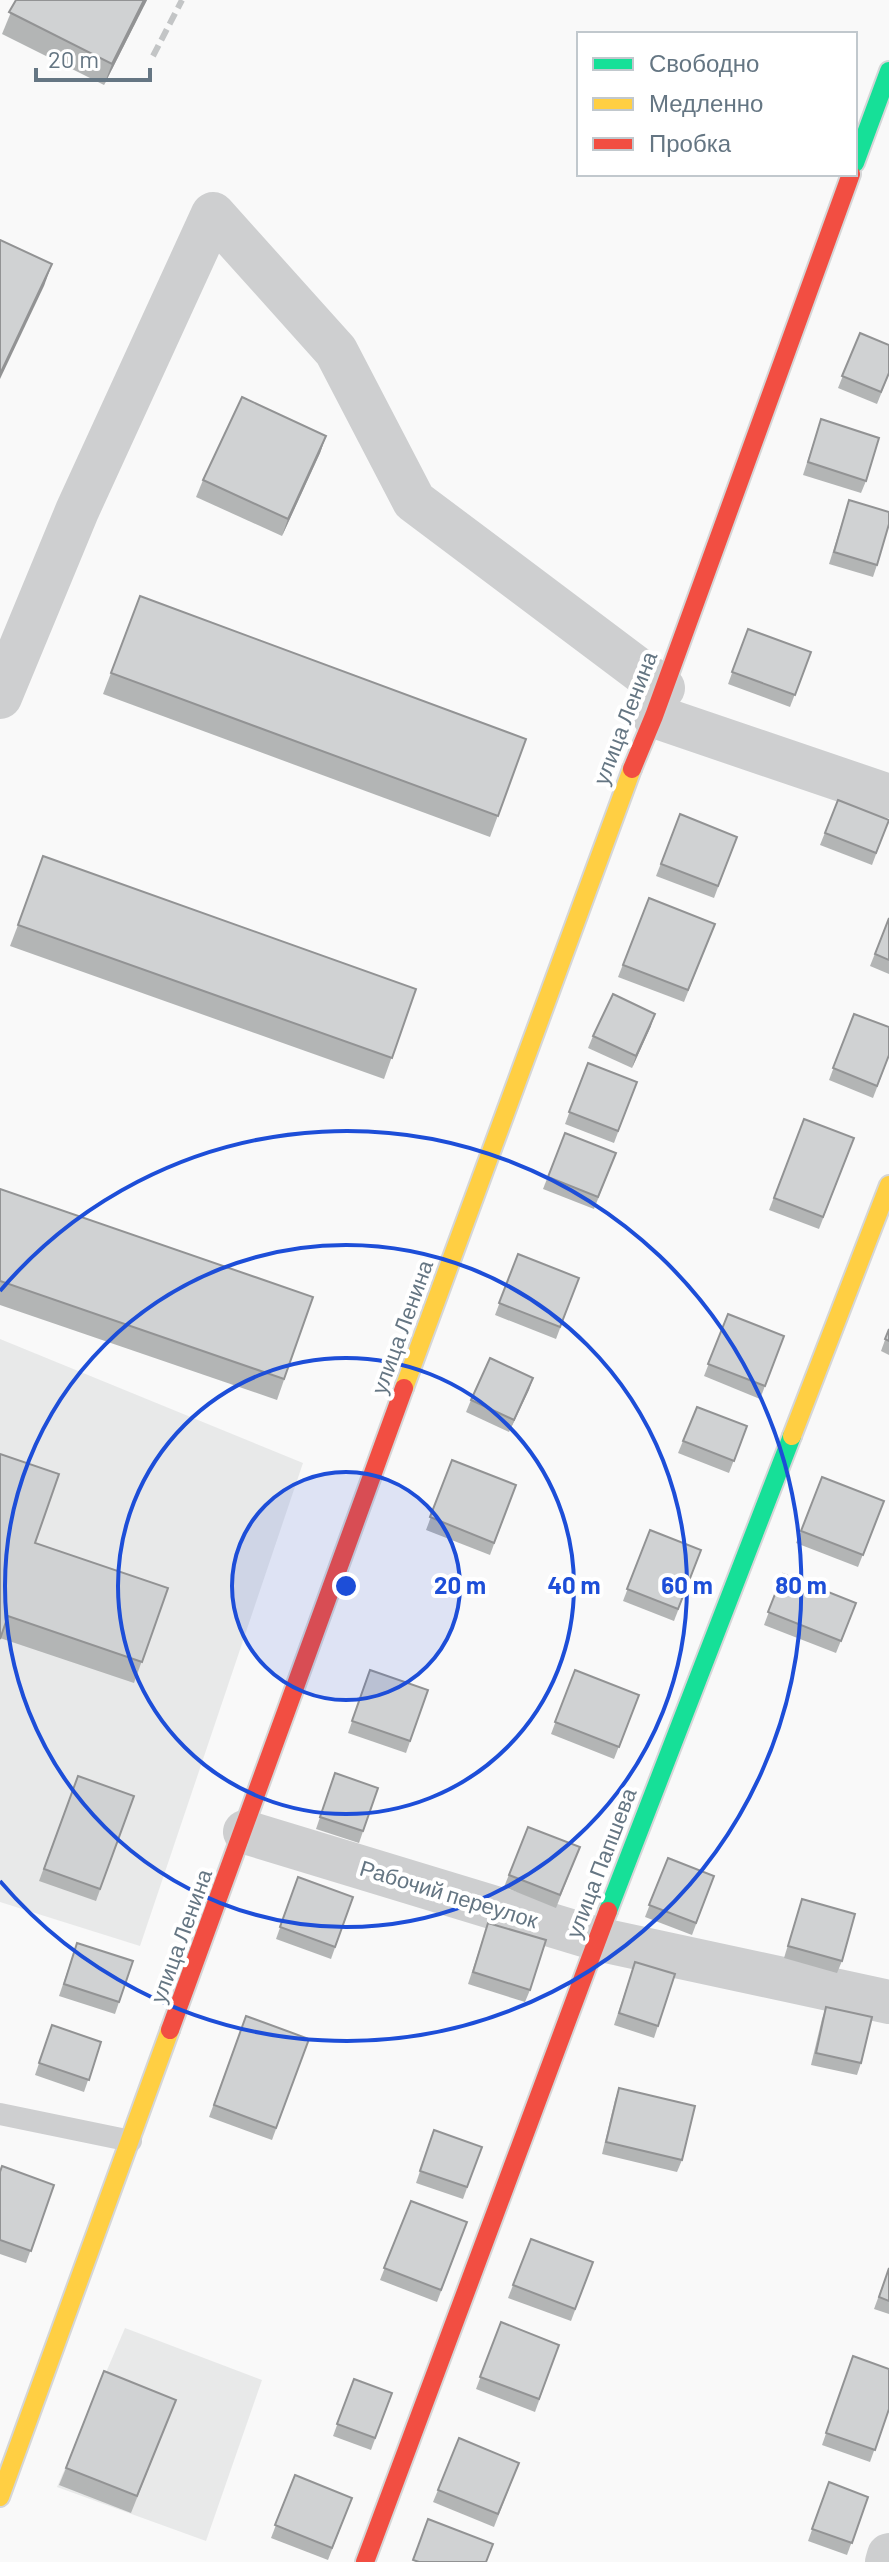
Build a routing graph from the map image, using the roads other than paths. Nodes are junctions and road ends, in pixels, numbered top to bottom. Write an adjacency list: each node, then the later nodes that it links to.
1 (889, 71): 2 (main road)
2 (857, 158)
3 (850, 176): 5 (main road, улица Ленина)
4 (0, 697): 5 (street)
5 (659, 702): 6 (street); 8 (main road, улица Ленина)
6 (889, 796)
7 (889, 1185): 9 (main road, улица Папшева)
8 (245, 1832): 9 (street, Рабочий переулок); 12 (main road, улица Ленина)
9 (597, 1939): 10 (street, Рабочий переулок); 15 (main road, улица Папшева)
10 (889, 2002)
11 (0, 2114): 12 (lane)
12 (131, 2141): 13 (main road, улица Ленина)
13 (0, 2497)
14 (889, 2555): 16 (street)
15 (365, 2562)
16 (887, 2562)

